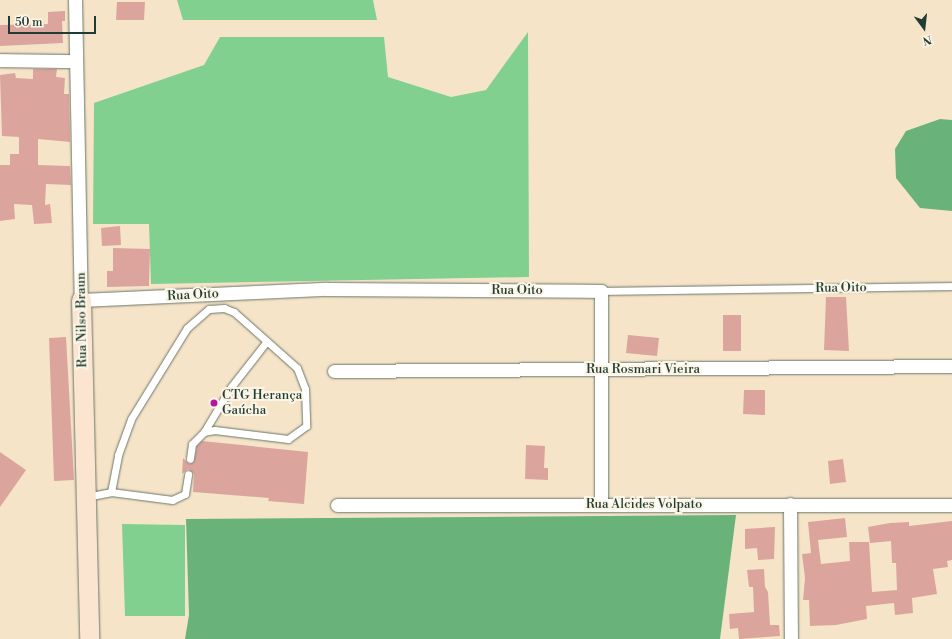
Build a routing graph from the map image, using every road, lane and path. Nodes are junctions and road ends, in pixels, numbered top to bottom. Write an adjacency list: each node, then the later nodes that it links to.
1 (75, 0): 3 (street, Rua Nilso Braun)
2 (0, 60): 3 (street)
3 (76, 61): 6 (street, Rua Nilso Braun)
4 (952, 286): 5 (lane, Rua Oito)
5 (601, 291): 6 (street, Rua Oito); 9 (street)
6 (81, 300): 15 (street, Rua Nilso Braun)
7 (267, 341): 11 (lane); 11 (lane); 14 (lane)
8 (952, 366): 9 (street, Rua Rosmari Vieira)
9 (601, 369): 10 (street, Rua Rosmari Vieira); 16 (street)
10 (334, 371)
11 (204, 432): 12 (lane)
12 (190, 459)
13 (188, 474): 14 (lane)
14 (111, 492): 15 (lane)
15 (85, 498): 20 (street, Rua Nilso Braun)
16 (601, 504): 17 (street, Rua Alcides Volpato); 18 (street, Rua Alcides Volpato)
17 (790, 504): 19 (street, Rua Alcides Volpato); 21 (street)
18 (337, 505)
19 (952, 505)
20 (89, 639)
21 (791, 639)

